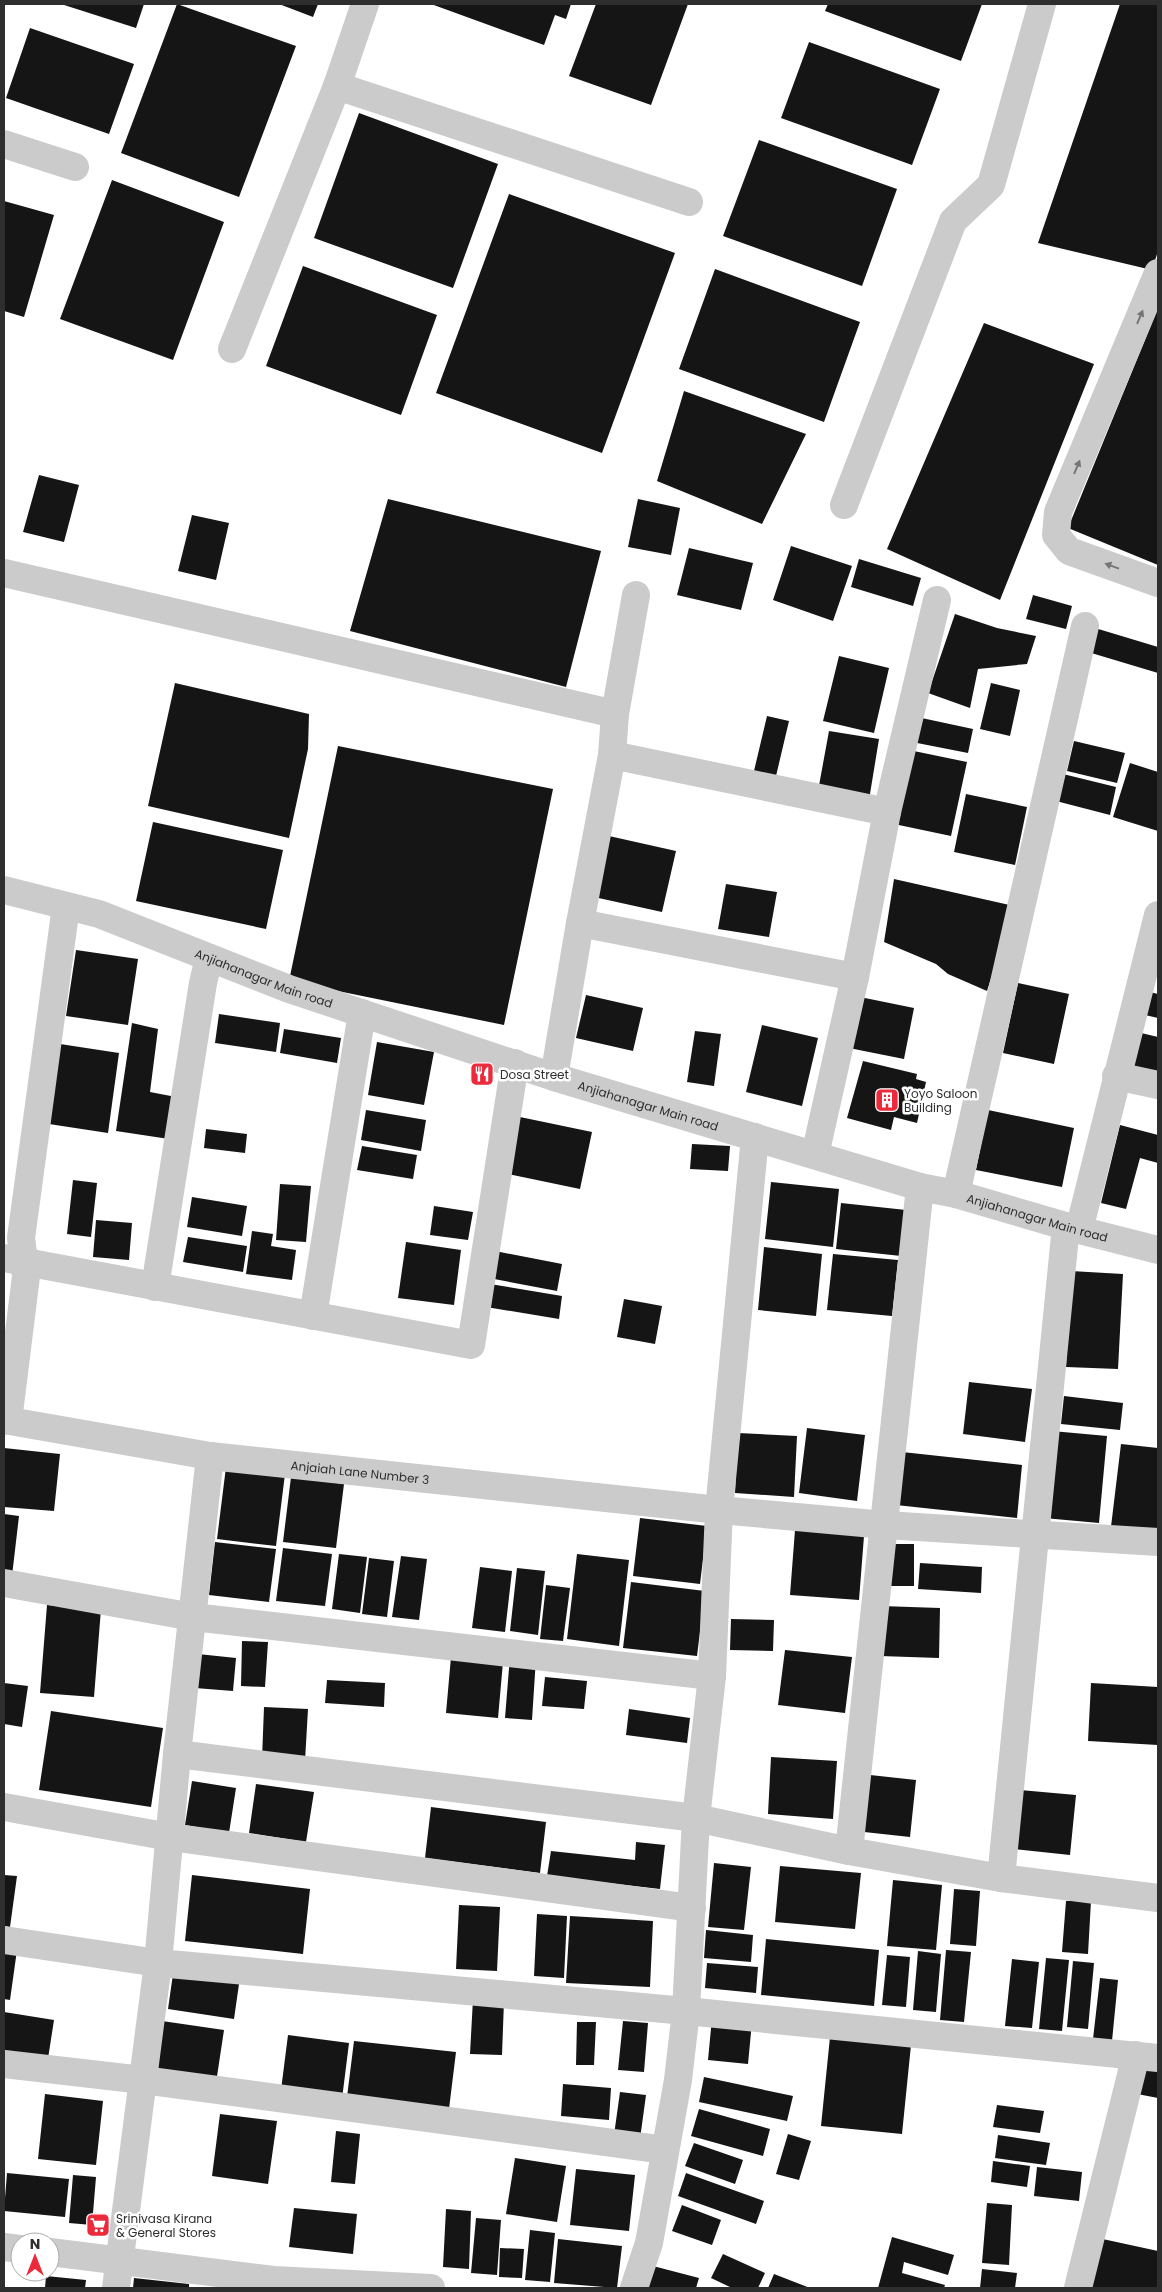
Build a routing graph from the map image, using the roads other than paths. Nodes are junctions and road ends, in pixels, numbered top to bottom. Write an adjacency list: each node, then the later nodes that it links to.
1 (366, 4): 3 (street)
2 (1042, 4): 9 (street)
3 (337, 86): 6 (street); 8 (street)
4 (4, 144): 5 (street)
5 (75, 167)
6 (688, 202)
7 (1158, 273): 11 (street, one-way to 7)
8 (232, 349)
9 (844, 505)
10 (4, 573): 15 (street)
11 (1158, 583)
12 (636, 595): 15 (street)
13 (937, 600): 17 (street)
14 (1085, 626): 32 (street)
15 (615, 714): 16 (street)
16 (612, 755): 17 (street); 20 (street)
17 (887, 812): 23 (street)
18 (4, 890): 19 (street, Anjiahanagar Main road)
19 (66, 906): 22 (street, Anjiahanagar Main road); 35 (street)
20 (580, 923): 23 (street); 27 (street)
21 (1156, 930): 26 (street)
22 (209, 958): 24 (street, Anjiahanagar Main road); 36 (street)
23 (855, 977): 30 (street)
24 (362, 1013): 25 (street, Anjiahanagar Main road); 37 (street)
25 (515, 1063): 27 (street, Anjiahanagar Main road); 37 (street)
26 (1116, 1076): 28 (street); 33 (street)
27 (554, 1077): 29 (street, Anjiahanagar Main road)
28 (1158, 1085)
29 (755, 1137): 30 (street, Anjiahanagar Main road); 40 (street)
30 (815, 1156): 31 (street, Anjiahanagar Main road)
31 (920, 1188): 32 (street, Anjiahanagar Main road); 41 (street)
32 (956, 1194): 33 (street, Anjiahanagar Main road)
33 (1072, 1228): 34 (street, Anjiahanagar Main road); 42 (street)
34 (1158, 1250)
35 (14, 1260): 36 (street); 38 (street)
36 (155, 1287): 37 (street)
37 (313, 1316)
38 (6, 1420): 39 (street, Anjaiah Lane Number 3)
39 (210, 1456): 40 (street, Anjaiah Lane Number 3); 45 (street)
40 (719, 1510): 41 (street, Anjaiah Lane Number 3); 46 (street)
41 (885, 1525): 42 (street, Anjaiah Lane Number 3); 51 (street)
42 (1036, 1536): 43 (street, Anjaiah Lane Number 3); 52 (street)
43 (1158, 1542)
44 (4, 1583): 45 (street)
45 (193, 1617): 46 (street); 47 (street)
46 (712, 1676): 49 (street)
47 (177, 1754): 49 (street); 50 (street)
48 (4, 1807): 50 (street)
49 (696, 1818): 51 (street); 54 (street)
50 (170, 1837): 54 (street); 56 (street)
51 (848, 1851): 52 (street)
52 (1001, 1878): 53 (street)
53 (1158, 1898)
54 (692, 1908): 57 (street)
55 (4, 1940): 56 (street)
56 (158, 1963): 57 (street); 60 (street)
57 (686, 2011): 58 (street); 61 (street)
58 (1147, 2056): 69 (street)
59 (4, 2064): 60 (street)
60 (143, 2080): 61 (street); 63 (street)
61 (665, 2150): 68 (street)
62 (60, 2253): 63 (street)
63 (119, 2260): 64 (street); 65 (street)
64 (273, 2284): 66 (street)
65 (116, 2288)
66 (426, 2288): 67 (street)
67 (431, 2288)
68 (634, 2288)
69 (1078, 2288)

